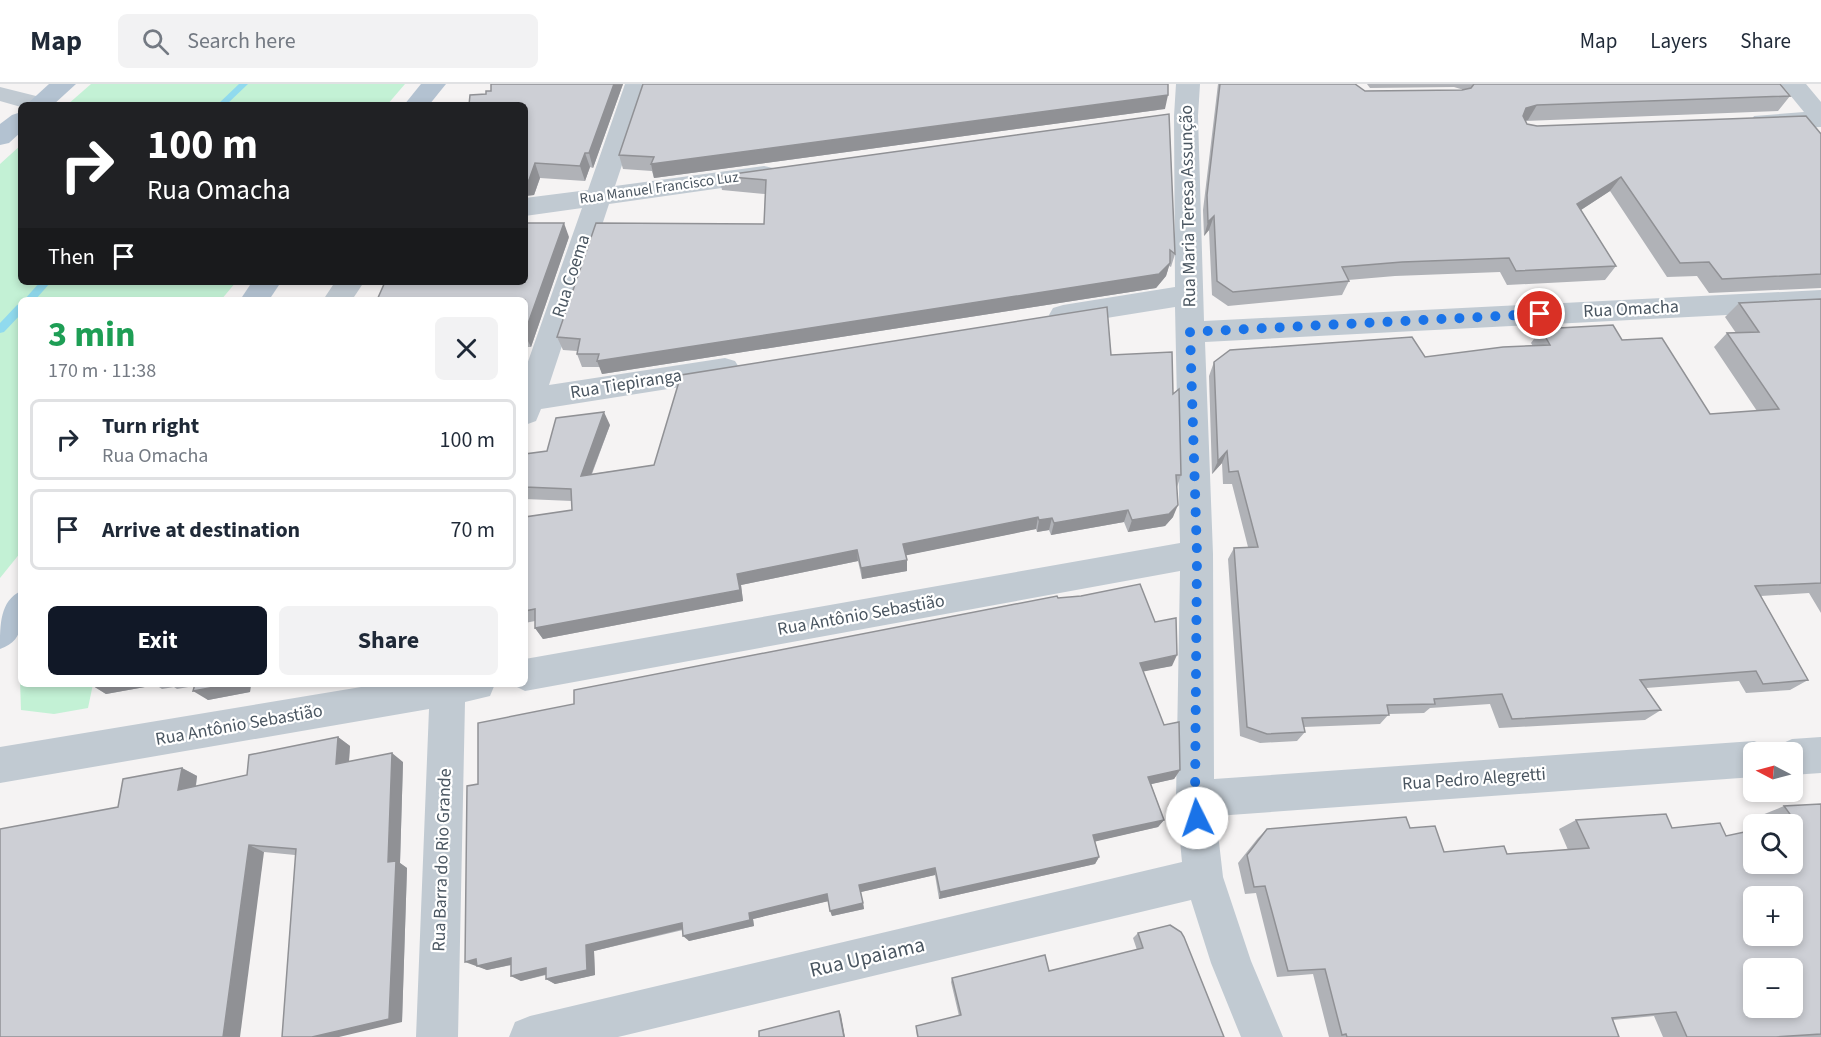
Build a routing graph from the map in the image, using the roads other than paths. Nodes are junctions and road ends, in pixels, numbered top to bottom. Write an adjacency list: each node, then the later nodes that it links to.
1 (63, 84): 8 (main road)
2 (434, 84): 9 (main road)
3 (637, 84): 15 (street, Rua Coema)
4 (1188, 84): 17 (street, Rua Maria Teresa Assunção)
5 (1793, 84): 10 (street)
6 (0, 94): 7 (street)
7 (31, 102)
8 (41, 102)
9 (419, 102)
10 (1821, 118): 12 (street)
11 (18, 122): 13 (main road)
12 (1739, 122)
13 (0, 137)
14 (785, 171): 15 (street, Rua Manuel Francisco Luz)
15 (597, 196): 16 (street, Rua Manuel Francisco Luz); 22 (street, Rua Coema)
16 (528, 207)
17 (1189, 295): 19 (street); 20 (street, Rua Maria Teresa Assunção)
18 (1821, 300): 20 (street, Rua Omacha)
19 (1036, 320)
20 (1190, 332): 24 (street, Rua Maria Teresa Assunção)
21 (753, 364): 23 (street, Rua Tiepiranga)
22 (528, 401)
23 (528, 404)
24 (1197, 554): 27 (street, Rua Antônio Sebastião); 34 (street, Rua Maria Teresa Assunção)
25 (18, 610): 26 (main road)
26 (0, 634)
27 (528, 674)
28 (451, 687): 33 (street, Rua Antônio Sebastião)
29 (457, 687): 36 (street, Rua Barra do Rio Grande)
30 (1821, 755): 31 (street)
31 (1803, 756)
32 (1743, 760): 34 (street, Rua Pedro Alegretti)
33 (0, 765)
34 (1195, 799): 35 (street, Rua Maria Teresa Assunção)
35 (1203, 877): 37 (street, Rua Upaiama); 38 (street, Rua Maria Teresa Assunção)
36 (437, 1037)
37 (530, 1037)
38 (1262, 1037)

